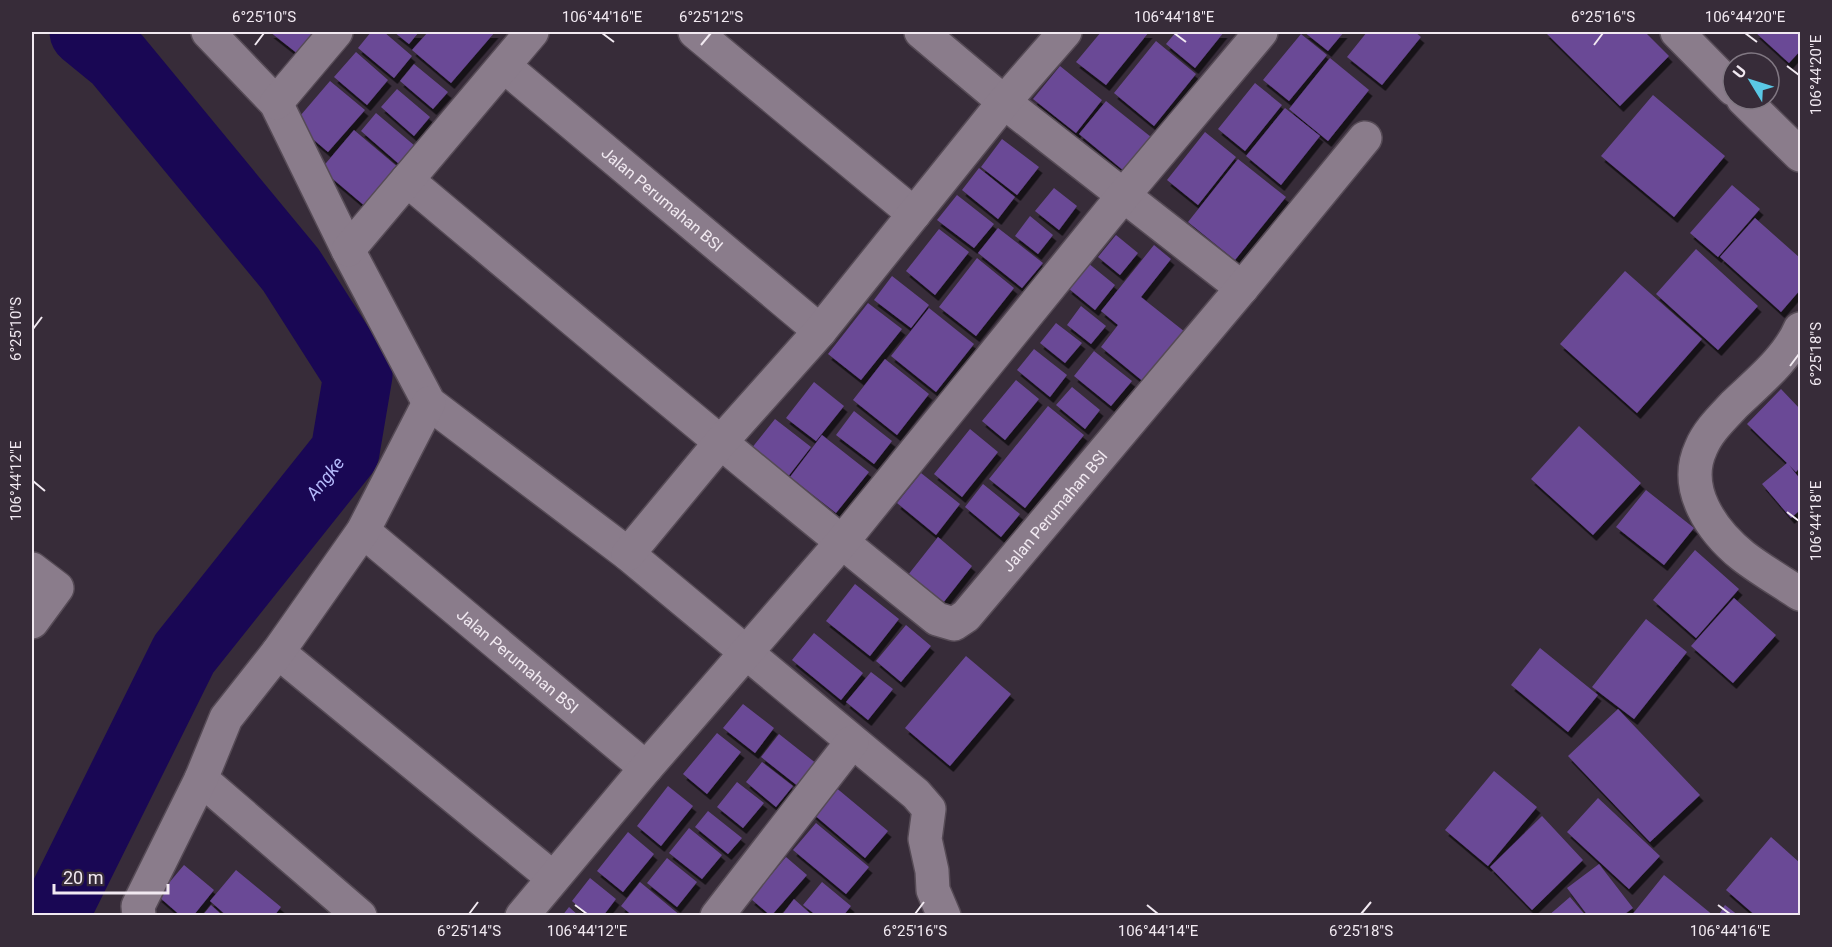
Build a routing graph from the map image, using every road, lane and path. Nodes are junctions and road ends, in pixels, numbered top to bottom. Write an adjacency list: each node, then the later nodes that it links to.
1 (208, 32): 12 (street)
2 (336, 32): 12 (street)
3 (532, 32): 9 (street)
4 (695, 32): 18 (street)
5 (921, 32): 11 (street)
6 (1065, 32): 11 (street)
7 (1261, 32): 17 (street)
8 (1677, 32): 10 (street)
9 (504, 66): 16 (street); 22 (street, Jalan Perumahan BSI)
10 (1721, 77)
11 (1004, 102): 17 (street); 18 (street)
12 (276, 103): 19 (street)
13 (1755, 111): 15 (street)
14 (1365, 138): 20 (street, Jalan Perumahan BSI)
15 (1800, 155)
16 (407, 180): 19 (street); 24 (street, Jalan Perumahan BSI)
17 (1123, 196): 20 (street); 26 (street)
18 (914, 214): 22 (street)
19 (348, 250): 23 (street)
20 (1242, 288): 26 (street, Jalan Perumahan BSI)
21 (1800, 329): 29 (street)
22 (820, 331): 24 (street)
23 (429, 403): 25 (street); 27 (street)
24 (720, 443): 26 (street, Jalan Perumahan BSI); 27 (street)
25 (363, 531): 31 (street); 34 (street, Jalan Perumahan BSI)
26 (842, 542): 32 (street)
27 (628, 554): 32 (street)
28 (32, 569): 30 (street)
29 (1800, 594)
30 (32, 622)
31 (279, 652): 35 (street); 36 (street)
32 (745, 653): 33 (street); 34 (street)
33 (852, 742): 40 (street); 41 (street)
34 (646, 768): 36 (street)
35 (201, 779): 37 (street); 38 (street)
36 (553, 878): 39 (street)
37 (139, 915)
38 (360, 915)
39 (522, 915)
40 (717, 915)
41 (944, 915)

